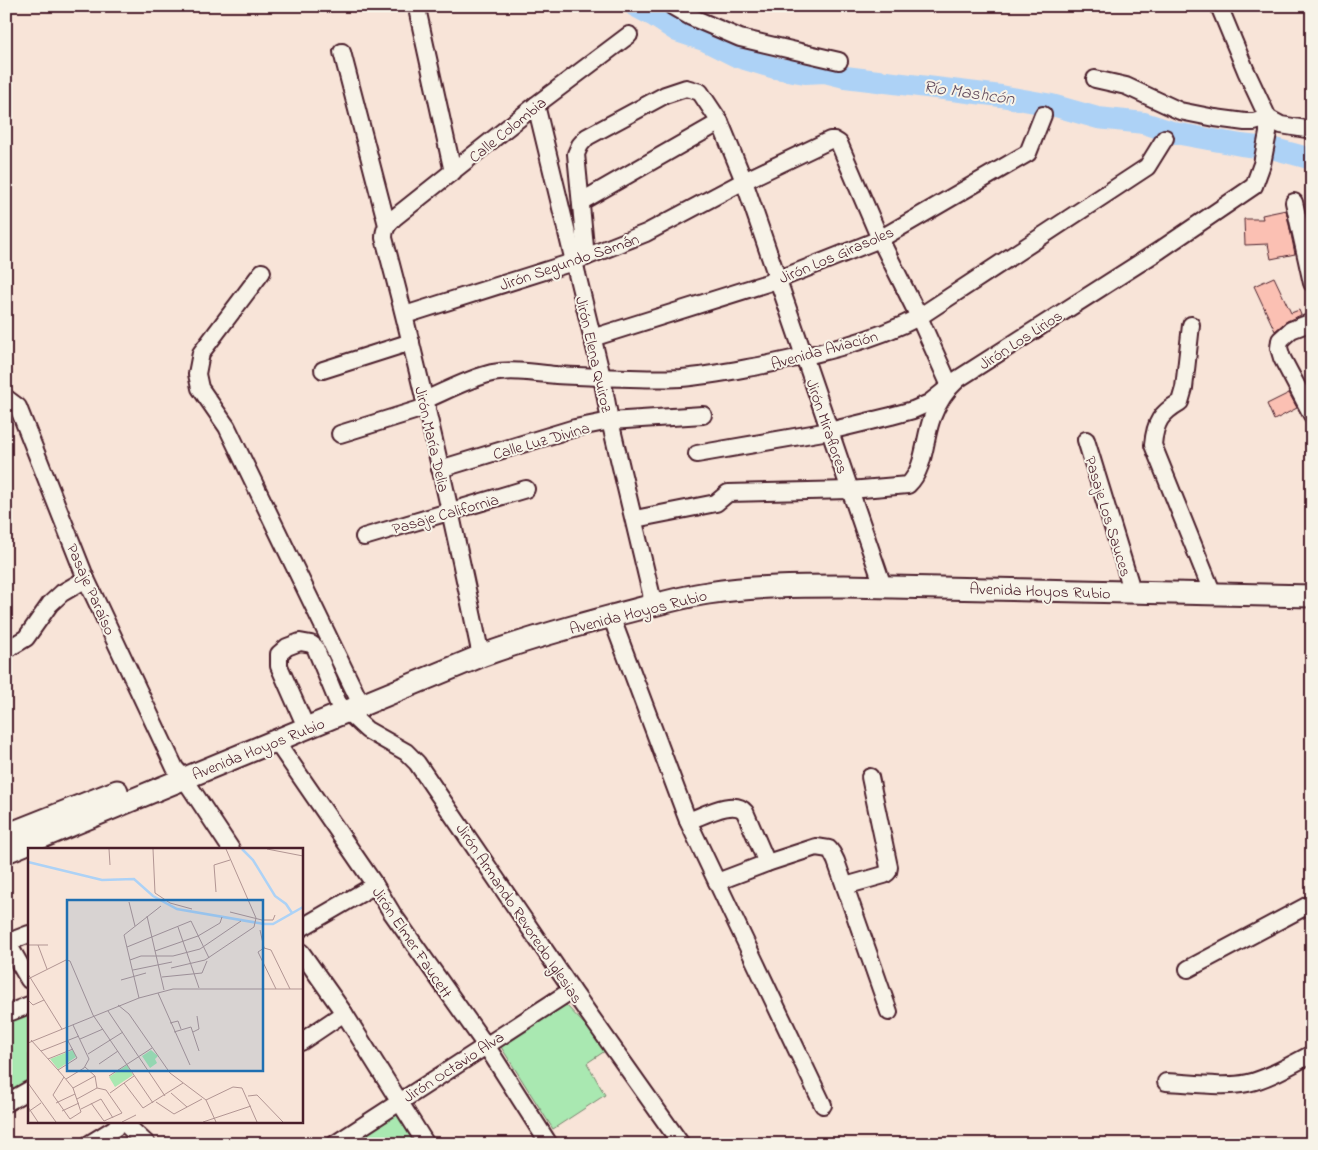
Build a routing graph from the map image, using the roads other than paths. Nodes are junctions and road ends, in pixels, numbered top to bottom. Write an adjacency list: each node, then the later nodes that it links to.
1 (672, 6): 6 (street)
2 (1219, 6): 11 (street)
3 (418, 13): 14 (street)
4 (629, 35): 8 (street, Calle Colombia)
5 (342, 52): 18 (street, Jirón María Delia)
6 (839, 61)
7 (1095, 79): 11 (street)
8 (536, 105): 14 (street, Calle Colombia); 20 (street, Jirón Elena Quiroz)
9 (1043, 115): 19 (street, Jirón Los Girasoles)
10 (720, 122): 15 (street, Jirón Miraflores); 16 (street); 16 (street, Jirón Miraflores)
11 (1268, 126): 12 (street); 33 (street, Jirón Los Lirios)
12 (1312, 130)
13 (1164, 138): 25 (street, Avenida Aviación)
14 (453, 172): 18 (street, Calle Colombia)
15 (744, 181): 19 (street, Jirón Segundo Samán); 20 (street, Jirón Segundo Samán); 22 (street, Jirón Miraflores)
16 (582, 201): 20 (street, Jirón Miraflores)
17 (1294, 202): 23 (street)
18 (387, 225): 24 (street, Jirón María Delia)
19 (880, 240): 22 (street, Jirón Los Girasoles); 25 (street)
20 (579, 260): 24 (street, Jirón Segundo Samán); 28 (street, Jirón Elena Quiroz)
21 (262, 272): 59 (street)
22 (777, 280): 28 (street, Jirón Los Girasoles); 30 (street, Jirón Miraflores)
23 (1312, 283)
24 (405, 315): 29 (street, Jirón María Delia)
25 (919, 317): 30 (street, Avenida Aviación); 33 (street)
26 (1312, 322): 37 (street)
27 (1191, 325): 53 (street)
28 (592, 338): 32 (street, Jirón Elena Quiroz)
29 (410, 342): 31 (street); 35 (street, Jirón María Delia)
30 (804, 356): 32 (street, Avenida Aviación); 39 (street, Jirón Miraflores)
31 (323, 370)
32 (602, 377): 35 (street, Avenida Aviación); 38 (street, Jirón Elena Quiroz)
33 (950, 386): 39 (street); 45 (street, Jirón Los Lirios)
34 (7, 398): 49 (street, Pasaje Paraíso)
35 (426, 403): 40 (street, Avenida Aviación); 43 (street, Jirón María Delia)
36 (703, 415): 38 (street, Calle Luz Divina)
37 (1312, 415)
38 (610, 421): 43 (street, Calle Luz Divina); 47 (street, Jirón Elena Quiroz)
39 (829, 430): 42 (street); 45 (street, Jirón Miraflores)
40 (340, 434)
41 (1086, 440): 52 (street, Pasaje Los Sauces)
42 (697, 454)
43 (440, 469): 46 (street, Jirón María Delia)
44 (526, 489): 46 (street, Pasaje California)
45 (850, 490): 47 (street, Jirón Los Lirios); 50 (street, Jirón Miraflores)
46 (449, 512): 48 (street, Pasaje California); 58 (street, Jirón María Delia)
47 (635, 519): 55 (street, Jirón Elena Quiroz)
48 (364, 537)
49 (86, 579): 57 (street); 62 (street, Pasaje Paraíso)
50 (881, 580): 52 (main road, Avenida Hoyos Rubio); 55 (main road, Avenida Hoyos Rubio)
51 (1312, 583): 53 (main road, Avenida Hoyos Rubio)
52 (1131, 586): 53 (main road, Avenida Hoyos Rubio)
53 (1210, 588): 54 (main road, Avenida Hoyos Rubio)
54 (1312, 596)
55 (652, 599): 56 (main road, Avenida Hoyos Rubio); 58 (main road, Avenida Hoyos Rubio)
56 (611, 616): 58 (main road, Avenida Hoyos Rubio); 64 (street)
57 (6, 650)
58 (480, 651): 59 (main road, Avenida Hoyos Rubio)
59 (347, 704): 60 (main road, Avenida Hoyos Rubio); 60 (street); 61 (main road, Avenida Hoyos Rubio); 80 (street, Jirón Armando Revoredo Iglesias)
60 (302, 718): 62 (main road, Avenida Hoyos Rubio)
61 (276, 741): 62 (main road, Avenida Hoyos Rubio); 71 (street, Jirón Elmer Faucett)
62 (179, 773): 66 (main road, Avenida Hoyos Rubio); 67 (street, Pasaje Paraíso)
63 (870, 776): 72 (street)
64 (688, 821): 69 (street); 70 (street)
65 (6, 835): 66 (main road, Avenida Hoyos Rubio)
66 (34, 839): 68 (main road, Avenida Hoyos Rubio)
67 (231, 848)
68 (6, 852)
69 (766, 863): 70 (street); 72 (street)
70 (717, 882): 92 (street)
71 (375, 885): 74 (street); 86 (street, Jirón Elmer Faucett)
72 (845, 886): 82 (street)
73 (1312, 903): 78 (street)
74 (302, 927)
75 (28, 934): 76 (street)
76 (7, 943): 79 (street)
77 (302, 953): 83 (street)
78 (1188, 969)
79 (28, 978)
80 (572, 990): 86 (street, Jirón Octavio Alva); 100 (street, Jirón Armando Revoredo Iglesias)
81 (28, 1005): 84 (street)
82 (889, 1012)
83 (344, 1013): 85 (street); 90 (street)
84 (6, 1014)
85 (302, 1041)
86 (485, 1045): 90 (street, Jirón Octavio Alva); 99 (street, Jirón Elmer Faucett)
87 (1312, 1054): 88 (street)
88 (1166, 1082)
89 (28, 1091): 91 (street)
90 (399, 1102): 97 (street, Jirón Octavio Alva); 98 (street)
91 (6, 1103)
92 (823, 1105)
93 (120, 1122): 95 (street)
94 (122, 1122): 96 (street)
95 (88, 1144)
96 (147, 1144)
97 (335, 1144)
98 (426, 1144)
99 (549, 1144)
100 (681, 1144)

